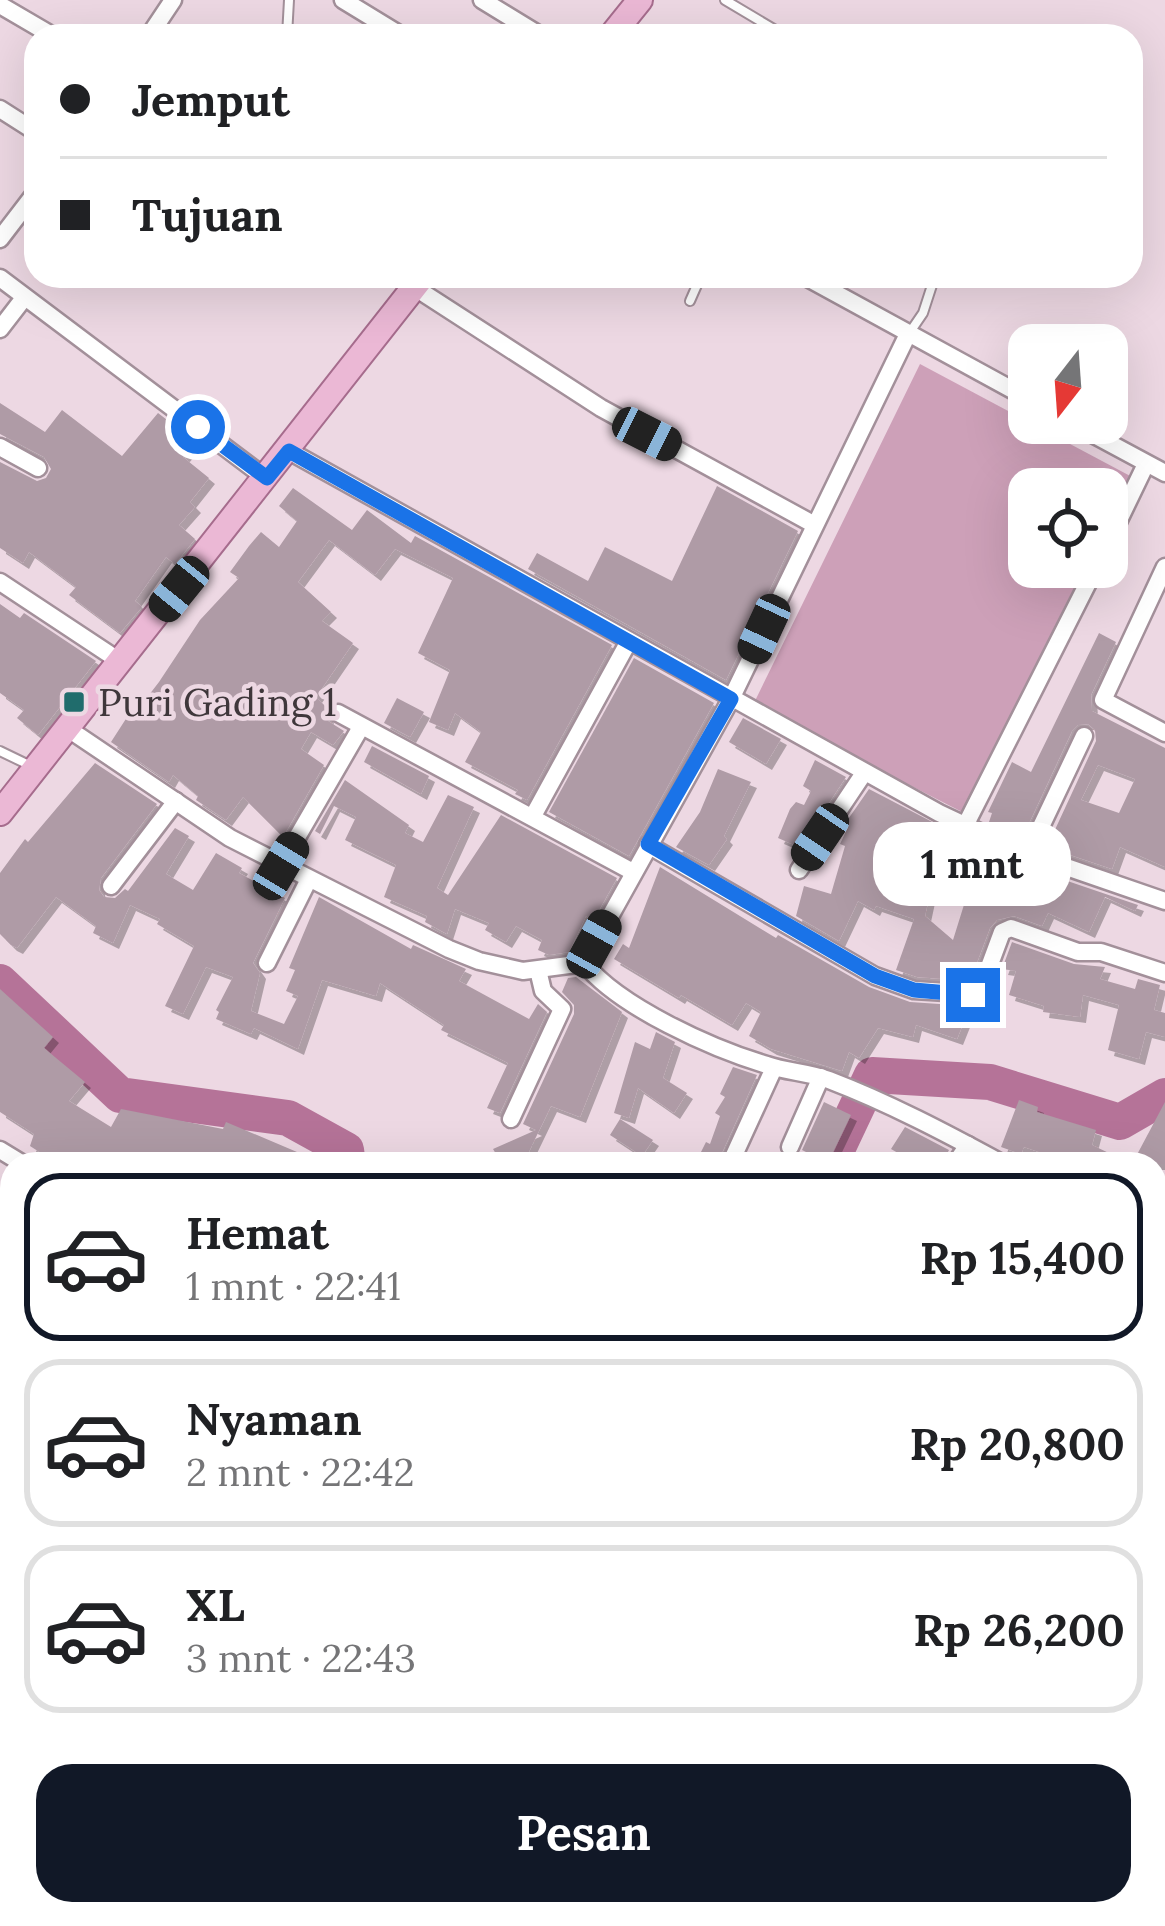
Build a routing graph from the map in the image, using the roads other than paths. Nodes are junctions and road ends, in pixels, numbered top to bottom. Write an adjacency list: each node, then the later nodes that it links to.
1 (344, 0): 7 (street)
2 (482, 0): 8 (street)
3 (640, 0): 9 (main road)
4 (724, 0): 10 (lane)
5 (0, 5): 6 (street)
6 (32, 24)
7 (383, 24)
8 (521, 24)
9 (621, 24)
10 (765, 24)
11 (6, 219): 12 (street)
12 (0, 239)
13 (0, 278): 19 (street)
14 (414, 288): 26 (main road)
15 (428, 288): 32 (street)
16 (695, 288): 20 (lane)
17 (825, 288): 22 (street)
18 (931, 288): 22 (lane)
19 (24, 298): 21 (street); 30 (street)
20 (689, 301)
21 (0, 329)
22 (908, 336): 23 (street); 32 (street)
23 (1008, 388)
24 (1110, 444): 27 (street)
25 (0, 447): 28 (street)
26 (289, 451): 30 (main road); 36 (street)
27 (1146, 464): 29 (street); 31 (street)
28 (38, 468)
29 (1164, 472)
30 (267, 478): 37 (main road)
31 (1128, 501)
32 (813, 524): 38 (street)
33 (1165, 567): 42 (street)
34 (0, 582): 37 (street)
35 (1085, 588): 50 (street)
36 (629, 641): 38 (street); 49 (street)
37 (121, 662): 40 (main road)
38 (731, 699): 46 (street); 51 (street)
39 (338, 713): 41 (street)
40 (68, 728): 45 (main road); 47 (street)
41 (361, 728): 49 (street); 53 (street)
42 (1165, 734)
43 (1084, 736): 52 (street)
44 (0, 751): 45 (lane)
45 (34, 768): 48 (main road)
46 (864, 773): 50 (street); 54 (street)
47 (176, 801): 53 (street); 57 (street)
48 (0, 812)
49 (533, 817): 55 (street)
50 (964, 826): 52 (street)
51 (648, 844): 55 (street); 62 (street)
52 (1028, 854): 58 (street)
53 (281, 866): 56 (street)
54 (799, 869)
55 (633, 872): 59 (street)
56 (309, 879): 60 (street); 61 (street)
57 (111, 886)
58 (1165, 901)
59 (584, 962): 61 (street); 63 (street)
60 (267, 963)
61 (538, 970): 65 (street)
62 (1165, 973)
63 (774, 1068): 64 (street); 68 (street)
64 (824, 1077): 66 (street); 67 (street)
65 (511, 1119)
66 (968, 1145): 69 (street); 70 (street)
67 (790, 1147)
68 (736, 1152)
69 (963, 1152)
70 (981, 1152)

